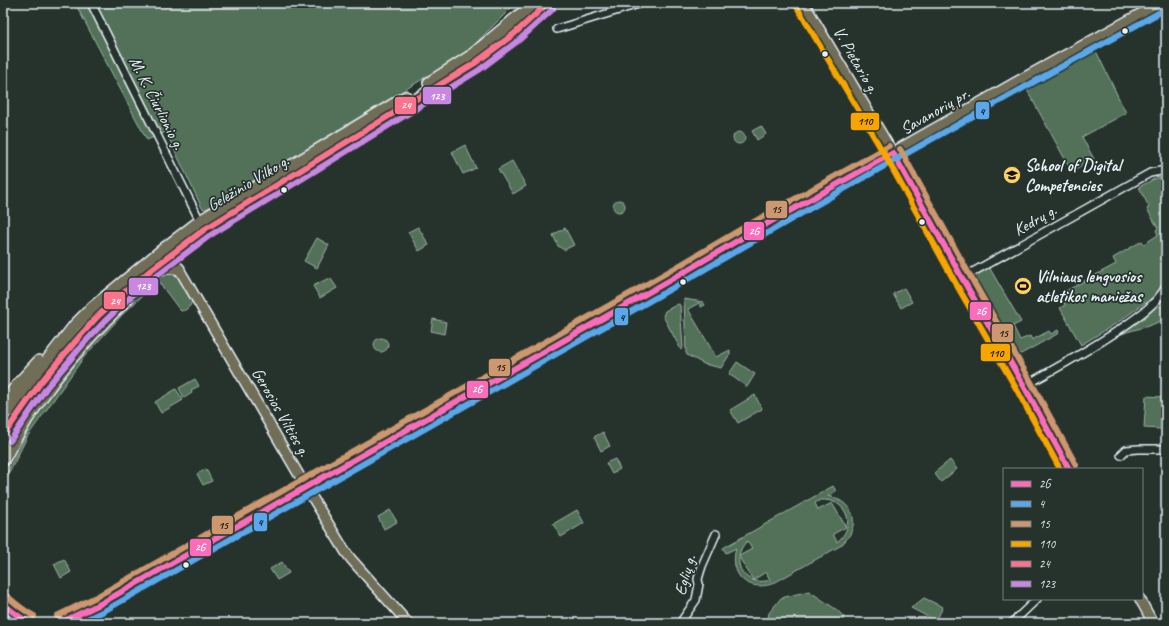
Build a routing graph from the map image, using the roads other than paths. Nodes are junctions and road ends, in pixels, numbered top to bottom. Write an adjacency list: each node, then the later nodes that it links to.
1 (90, 3): 13 (street, M. K. Čiurlionio g.)
2 (534, 3): 13 (highway, Geležinio Vilko g.)
3 (548, 3): 10 (highway, Geležinio Vilko g.)
4 (554, 3): 10 (highway)
5 (642, 3): 9 (street)
6 (804, 3): 11 (main road, V. Pietario g.)
7 (1161, 3): 8 (street); 11 (main road, Savanorių pr.)
8 (1166, 10)
9 (557, 29)
10 (514, 34): 14 (highway, Geležinio Vilko g.)
11 (892, 153): 17 (main road, V. Pietario g.); 31 (main road, Savanorių pr.)
12 (1166, 170): 17 (street, Kedrų g.)
13 (199, 218): 14 (highway, Geležinio Vilko g.)
14 (169, 251): 15 (main road, Gerosios Vilties g.); 19 (highway, Geležinio Vilko g.); 20 (highway, Geležinio Vilko g.)
15 (179, 269): 16 (highway); 31 (main road, Gerosios Vilties g.)
16 (151, 277): 19 (highway); 22 (highway)
17 (962, 278): 23 (main road, V. Pietario g.)
18 (1166, 287): 23 (street)
19 (122, 294): 21 (highway, Geležinio Vilko g.)
20 (74, 325): 24 (highway); 25 (highway, Geležinio Vilko g.)
21 (80, 336): 22 (highway); 26 (highway, Geležinio Vilko g.)
22 (55, 377): 29 (highway)
23 (1024, 386): 30 (main road, V. Pietario g.)
24 (3, 403)
25 (3, 423)
26 (3, 436)
27 (1166, 449): 28 (street)
28 (1121, 455)
29 (3, 461)
30 (1068, 468)
31 (306, 486): 36 (main road, Savanorių pr.); 40 (main road, Gerosios Vilties g.)
32 (716, 534): 41 (street, Eglių g.)
33 (1036, 600): 42 (street)
34 (1141, 600): 43 (main road)
35 (3, 604): 37 (highway)
36 (100, 604): 38 (main road, Savanorių pr.); 39 (main road, Savanorių pr.)
37 (24, 621)
38 (60, 623)
39 (73, 623)
40 (408, 623)
41 (680, 623)
42 (1012, 623)
43 (1153, 623)

